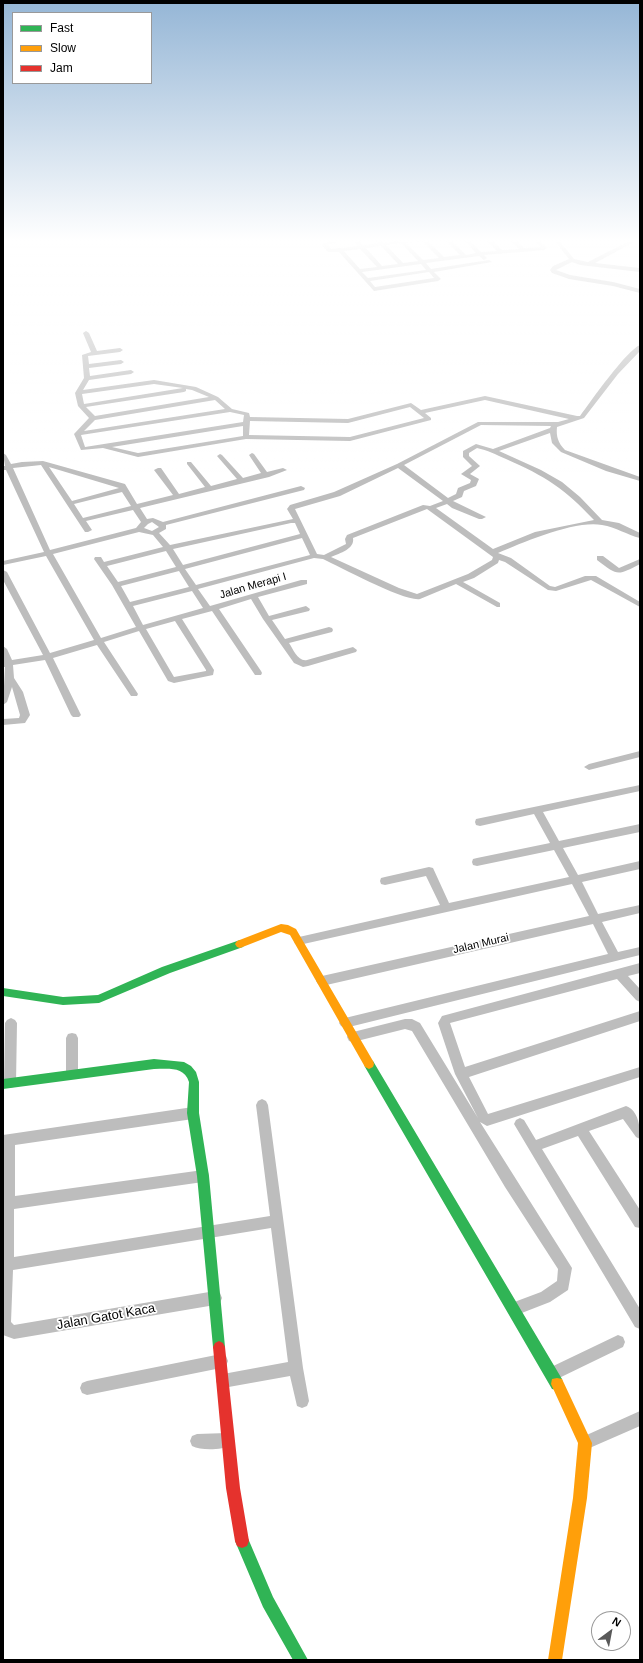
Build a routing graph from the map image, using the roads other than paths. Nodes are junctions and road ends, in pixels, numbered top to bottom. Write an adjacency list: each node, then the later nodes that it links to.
1 (86, 333): 4 (street)
2 (640, 347): 16 (street)
3 (120, 350): 4 (street)
4 (95, 353): 6 (street)
5 (121, 362): 6 (street)
6 (86, 366): 8 (street)
7 (131, 372): 8 (street)
8 (87, 378): 10 (street)
9 (194, 388): 10 (street); 11 (street); 12 (street)
10 (78, 393): 12 (street)
11 (216, 398): 13 (street); 15 (street)
12 (81, 406): 15 (street)
13 (230, 410): 17 (street); 19 (street)
14 (420, 412): 16 (street); 17 (street); 20 (street)
15 (93, 418): 19 (street)
16 (579, 419): 18 (street)
17 (246, 421): 20 (street); 21 (street)
18 (555, 426): 22 (street); 28 (street); 33 (street)
19 (77, 434): 21 (street)
20 (246, 437): 21 (street)
21 (103, 446)
22 (493, 451): 41 (street); 49 (street)
23 (3, 455): 29 (street)
24 (220, 456): 34 (street)
25 (256, 458): 32 (street)
26 (43, 462): 29 (street); 35 (street); 38 (street)
27 (188, 462): 37 (street)
28 (399, 465): 41 (street); 47 (street)
29 (6, 468): 57 (street)
30 (158, 470): 39 (street)
31 (283, 470): 32 (street)
32 (266, 475): 34 (street)
33 (640, 478)
34 (242, 481): 37 (street)
35 (122, 488): 40 (street); 43 (street)
36 (301, 488): 50 (street)
37 (210, 489): 39 (street)
38 (65, 494): 40 (street); 42 (street)
39 (178, 497): 43 (street)
40 (91, 498): 42 (street)
41 (448, 501): 44 (street); 45 (street)
42 (71, 503): 46 (street)
43 (136, 506): 46 (street); 48 (street)
44 (431, 508): 58 (street); 60 (street)
45 (482, 517)
46 (83, 520): 52 (street)
47 (298, 521): 54 (street); 56 (street)
48 (145, 522): 50 (street); 51 (street)
49 (600, 522): 55 (street); 58 (street)
50 (162, 524): 53 (street)
51 (140, 529): 53 (street); 57 (street)
52 (88, 530)
53 (155, 533): 56 (street)
54 (304, 535): 59 (street); 64 (street)
55 (640, 536)
56 (168, 548): 64 (street); 68 (street)
57 (48, 553): 63 (street); 80 (street)
58 (495, 554): 67 (street); 73 (street)
59 (314, 556): 60 (street); 69 (street)
60 (325, 556): 67 (street)
61 (600, 558): 62 (street)
62 (640, 561)
63 (3, 563)
64 (181, 568): 68 (street); 69 (street)
65 (3, 572): 84 (street)
66 (304, 582): 70 (street, Jalan Merapi I)
67 (458, 582): 72 (street)
68 (116, 584): 71 (street)
69 (193, 588): 71 (street); 74 (street)
70 (254, 596): 74 (street, Jalan Merapi I); 76 (street)
71 (128, 605): 78 (street)
72 (497, 605)
73 (640, 605)
74 (211, 609): 77 (street, Jalan Merapi I); 86 (street)
75 (306, 609): 76 (street)
76 (267, 618): 81 (street)
77 (178, 619): 78 (street, Jalan Merapi I); 78 (street)
78 (141, 628): 80 (street, Jalan Merapi I)
79 (329, 630): 81 (street)
80 (99, 641): 84 (street, Jalan Merapi I); 88 (street)
81 (283, 642): 83 (street)
82 (3, 649): 85 (street)
83 (353, 650)
84 (48, 656): 85 (street, Jalan Merapi I); 90 (street)
85 (7, 664): 87 (street)
86 (258, 673)
87 (10, 679): 89 (street); 91 (street)
88 (134, 694)
89 (3, 702)
90 (76, 715)
91 (3, 722)
92 (640, 754): 93 (street)
93 (589, 767)
94 (640, 788): 95 (street)
95 (536, 810): 96 (street); 98 (street)
96 (480, 822)
97 (640, 828): 98 (street)
98 (557, 847): 99 (street); 101 (street)
99 (477, 862)
100 (640, 865): 101 (street)
101 (575, 879): 103 (street); 105 (street)
102 (385, 881): 103 (street)
103 (446, 908): 106 (street)
104 (640, 909): 105 (street, Jalan Murai)
105 (595, 918): 108 (street); 111 (street, Jalan Murai)
106 (299, 941): 111 (street); 112 (street)
107 (640, 951): 108 (street)
108 (615, 957): 116 (street)
109 (640, 968): 110 (street)
110 (619, 974): 113 (street); 121 (street)
111 (322, 981): 116 (street)
112 (3, 992)
113 (640, 997)
114 (640, 1016): 121 (street)
115 (11, 1023): 122 (street)
116 (345, 1023): 117 (street)
117 (353, 1037): 137 (street); 137 (street)
118 (72, 1038): 120 (street)
119 (640, 1072): 121 (street)
120 (72, 1074): 122 (street); 124 (street)
121 (461, 1074)
122 (6, 1084)
123 (262, 1105): 132 (street)
124 (193, 1113): 128 (street); 130 (street)
125 (520, 1124): 129 (street)
126 (638, 1126): 127 (street)
127 (581, 1129): 129 (street); 133 (street)
128 (6, 1141): 131 (street)
129 (535, 1146): 138 (street)
130 (203, 1176): 131 (street); 134 (street)
131 (6, 1203): 135 (street)
132 (278, 1221): 134 (street); 141 (street)
133 (640, 1222)
134 (209, 1232): 135 (street); 136 (street)
135 (5, 1265): 136 (street, Jalan Gatot Kaca)
136 (215, 1298): 140 (street)
137 (514, 1309): 142 (street)
138 (640, 1322)
139 (618, 1342): 142 (street)
140 (221, 1362): 143 (street); 144 (street)
141 (296, 1368): 143 (street); 145 (street)
142 (552, 1374): 149 (street)
143 (223, 1381): 147 (street)
144 (87, 1388)
145 (302, 1401)
146 (640, 1418): 149 (street)
147 (227, 1440): 148 (street); 150 (street)
148 (197, 1441)
149 (585, 1443): 151 (street)
150 (301, 1660)
151 (555, 1660)

